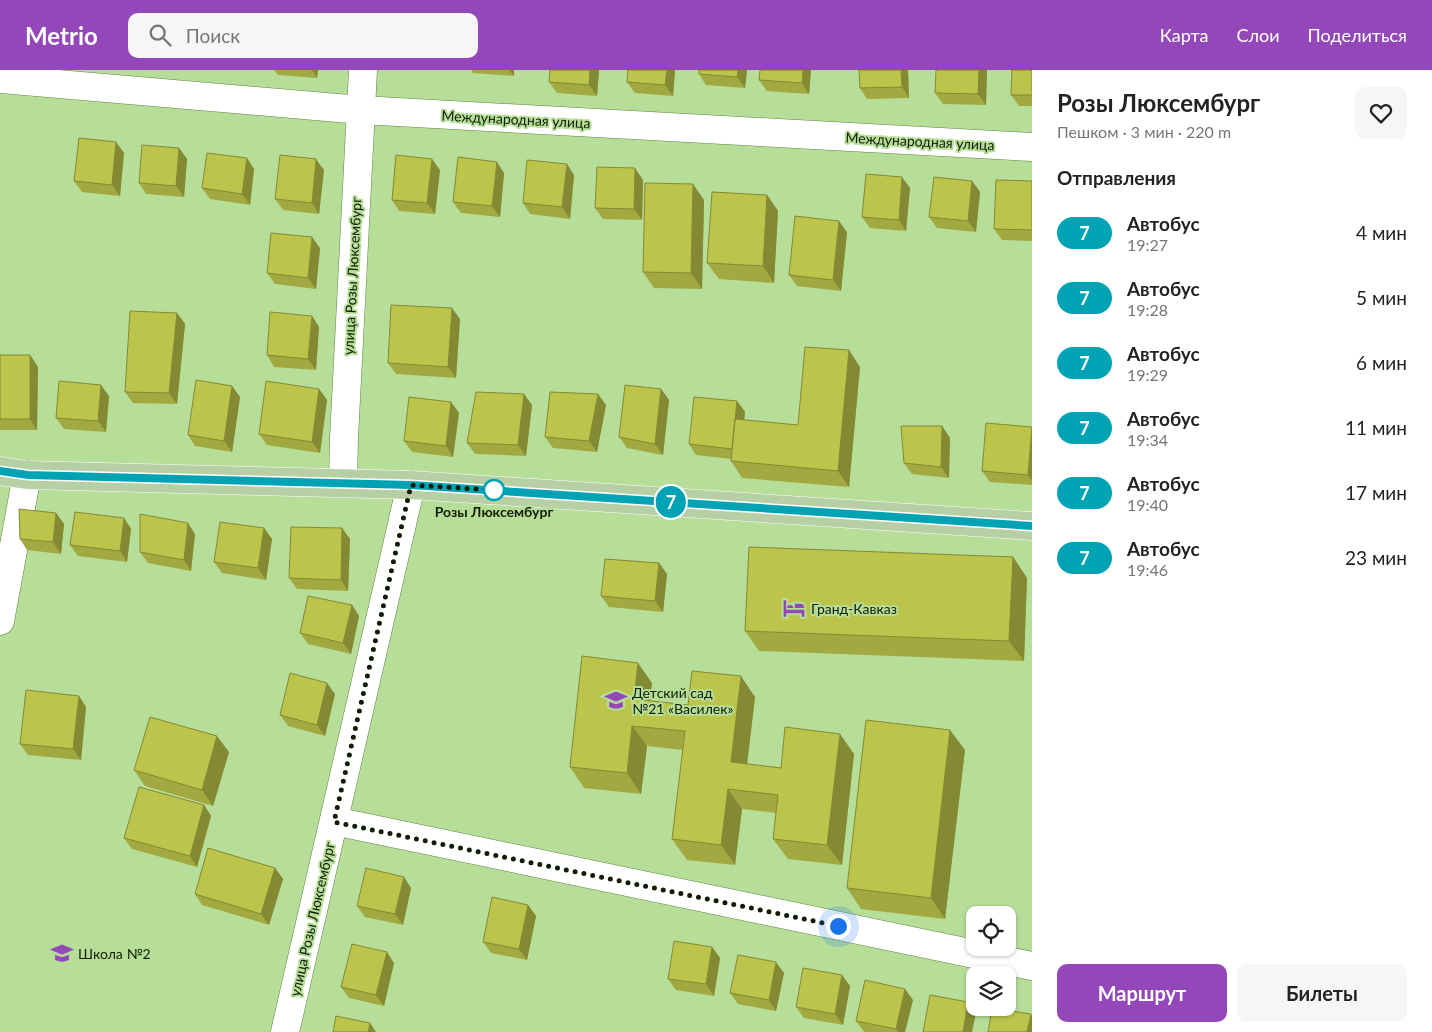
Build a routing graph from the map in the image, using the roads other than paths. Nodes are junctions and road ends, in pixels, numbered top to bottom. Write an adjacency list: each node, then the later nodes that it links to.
1 (364, 70): 3 (street, улица Розы Люксембург)
2 (0, 80): 3 (street, Международная улица)
3 (361, 110): 4 (street, Международная улица); 7 (street, улица Розы Люксембург)
4 (1032, 147)
5 (0, 471): 6 (main road)
6 (28, 475): 7 (main road); 10 (street)
7 (343, 483): 8 (main road)
8 (411, 485): 9 (main road); 11 (street, улица Розы Люксембург)
9 (1032, 526)
10 (0, 620)
11 (334, 822): 12 (street); 13 (street, улица Розы Люксембург)
12 (1032, 966)
13 (285, 1032)

